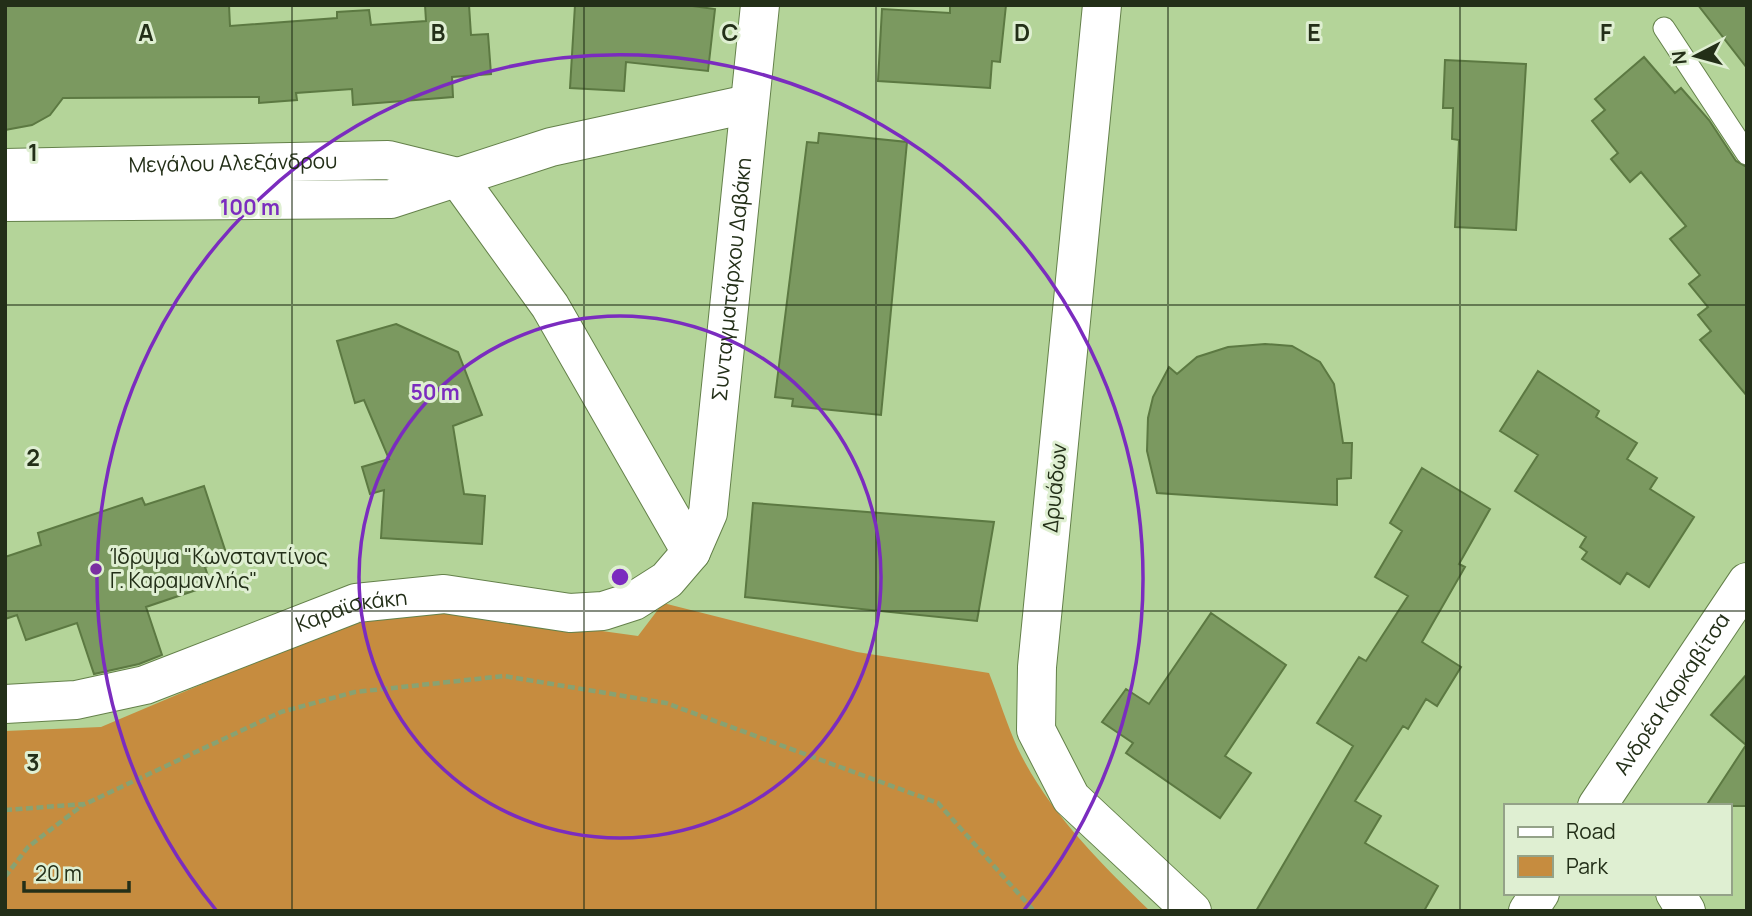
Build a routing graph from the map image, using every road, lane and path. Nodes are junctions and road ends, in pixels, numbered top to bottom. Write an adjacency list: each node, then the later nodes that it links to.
1 (760, 5): 4 (street, Συνταγματάρχου Δαβάκη)
2 (1102, 5): 19 (street, Δρυάδων)
3 (1664, 29): 5 (lane)
4 (748, 104): 7 (street, Μεγάλου Αλεξάνδρου); 9 (street, Συνταγματάρχου Δαβάκη)
5 (1747, 154)
6 (5, 168): 7 (street, Μεγάλου Αλεξάνδρου)
7 (457, 177): 8 (street, Μεγάλου Αλεξάνδρου); 9 (street)
8 (5, 202)
9 (691, 552): 11 (street, Καραϊσκάκη)
10 (1747, 582): 12 (street, Ανδρέα Καρκαβίτσα)
11 (5, 704)
12 (1612, 797)
13 (85, 803): 14 (path); 15 (path); 18 (path)
14 (5, 810)
15 (5, 877)
16 (1539, 895): 20 (street)
17 (1676, 895): 21 (street)
18 (1034, 911)
19 (1192, 911)
20 (1528, 911)
21 (1686, 911)

